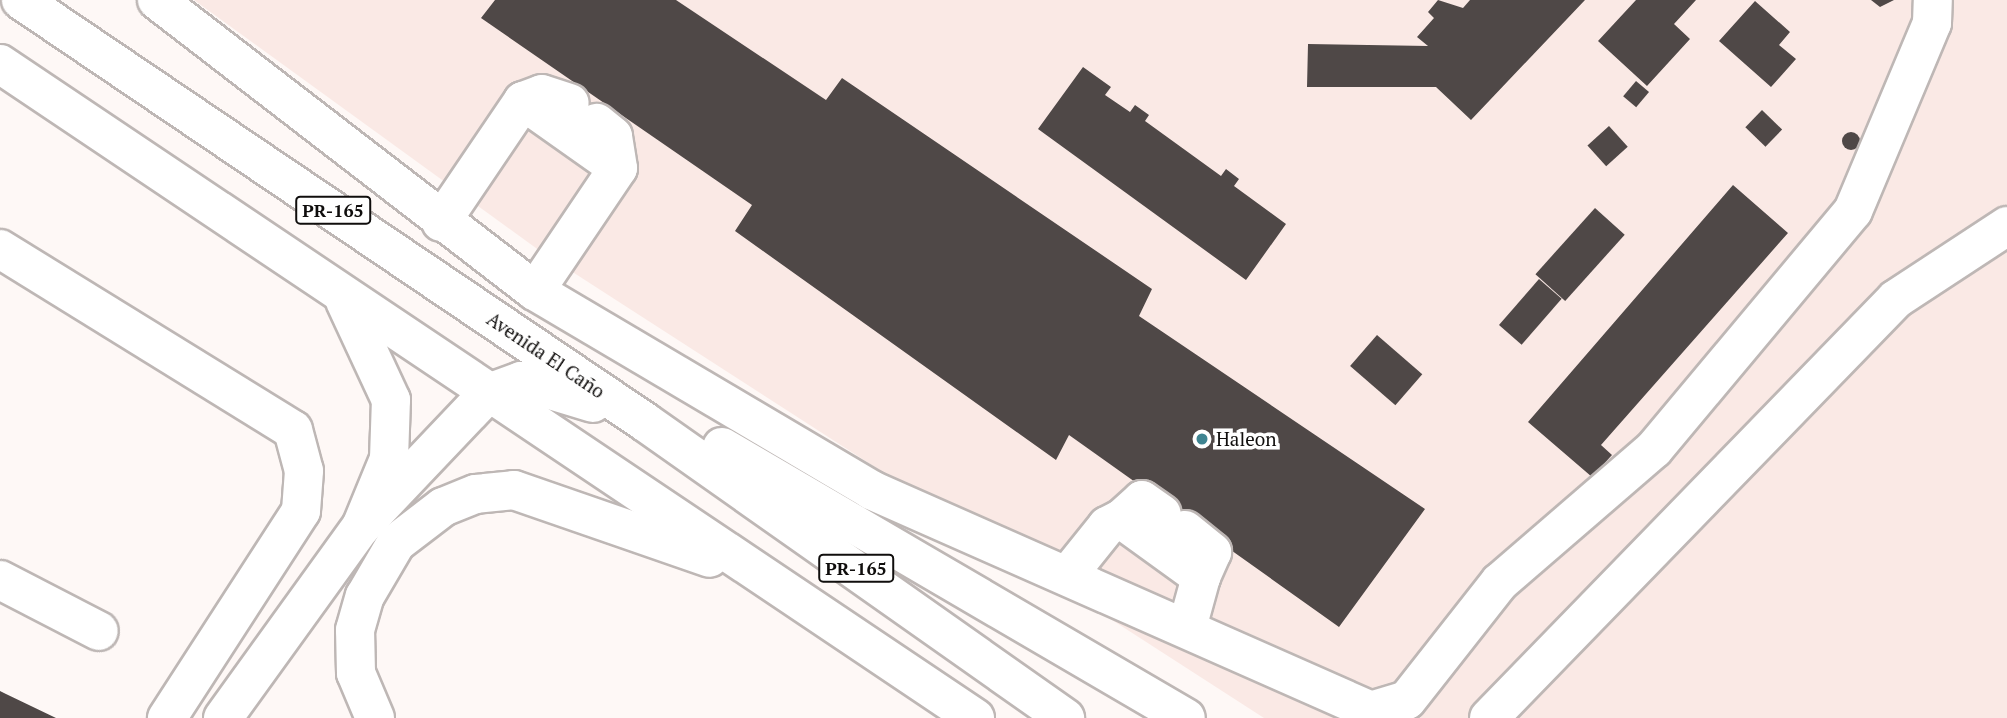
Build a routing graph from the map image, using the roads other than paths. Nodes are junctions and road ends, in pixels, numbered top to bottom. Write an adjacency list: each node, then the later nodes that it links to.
1 (21, 0): 13 (main road, Avenida El Caño / PR-165)
2 (157, 0): 7 (main road)
3 (1933, 0): 22 (main road)
4 (0, 64): 11 (main road, PR-165)
5 (523, 102): 6 (main road); 6 (main road); 7 (main road)
6 (618, 168): 10 (main road)
7 (441, 222): 10 (main road)
8 (2007, 226): 29 (main road)
9 (0, 249): 23 (main road)
10 (535, 291): 17 (main road)
11 (342, 297): 12 (main road, PR-165); 15 (main road)
12 (488, 393): 13 (main road); 15 (main road); 16 (main road, PR-165)
13 (645, 422): 27 (main road, Avenida El Caño / PR-165); 28 (main road)
14 (1121, 519): 17 (main road); 18 (main road); 18 (main road)
15 (360, 527): 24 (main road)
16 (762, 576): 25 (main road); 26 (main road, PR-165)
17 (1067, 576): 20 (main road)
18 (1201, 577): 20 (main road)
19 (0, 580): 21 (main road)
20 (1186, 628): 22 (main road)
21 (99, 631)
22 (1380, 714)
23 (167, 718)
24 (223, 718)
25 (375, 718)
26 (975, 718)
27 (1065, 718)
28 (1186, 718)
29 (1489, 718)

